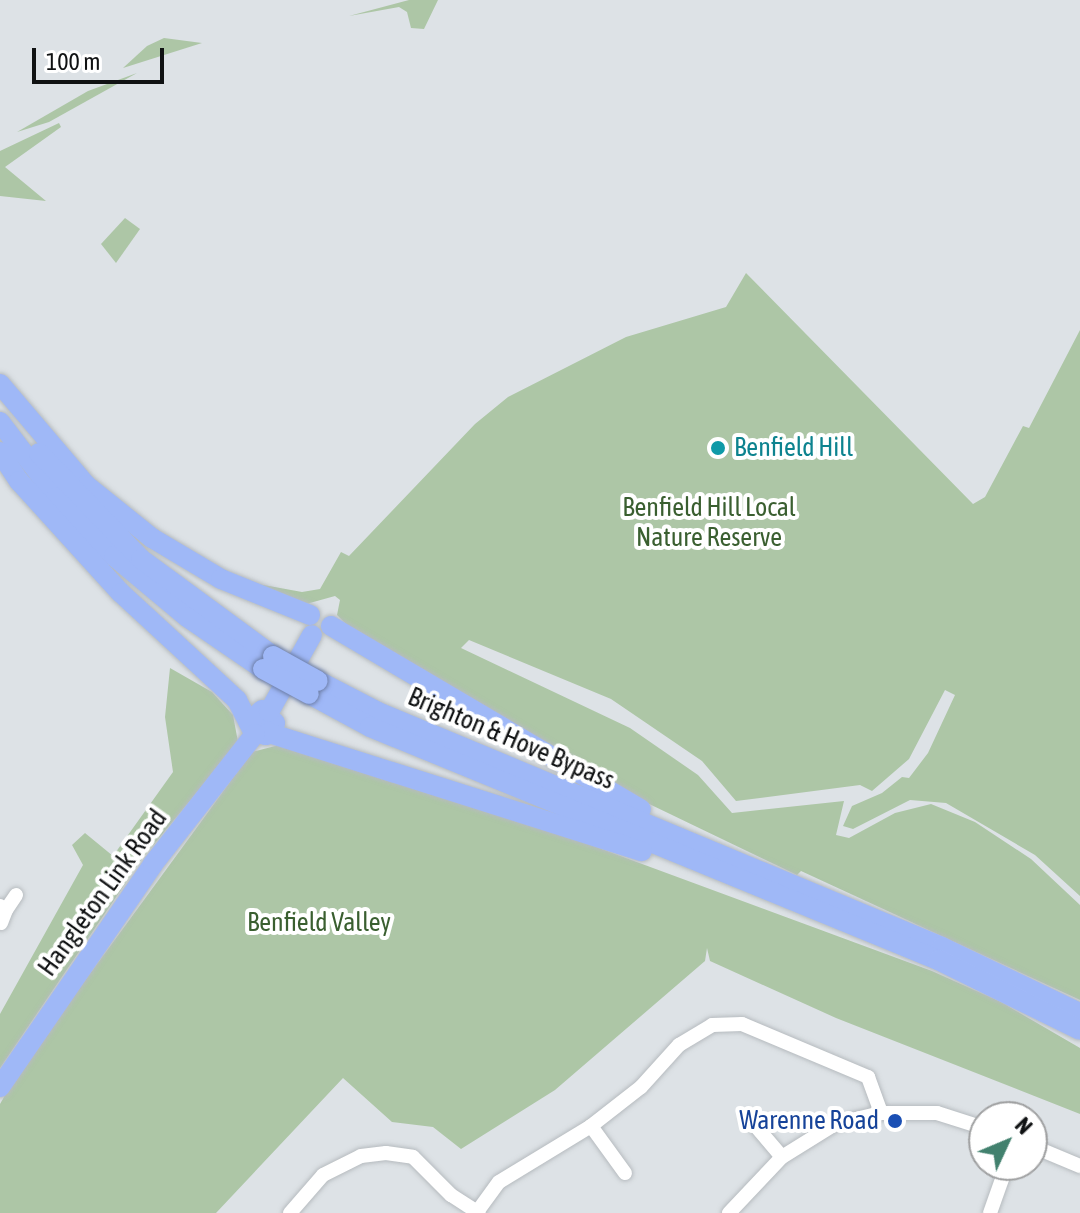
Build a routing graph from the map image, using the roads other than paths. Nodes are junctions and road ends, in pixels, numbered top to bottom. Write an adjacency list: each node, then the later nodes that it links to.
1 (0, 384): 5 (highway)
2 (0, 397): 6 (highway, Brighton & Hove Bypass)
3 (0, 422): 6 (highway, Brighton & Hove Bypass)
4 (0, 452): 8 (highway)
5 (311, 625): 8 (highway); 9 (highway)
6 (268, 663): 7 (highway, Brighton & Hove Bypass, bridge)
7 (314, 687): 9 (highway, Brighton & Hove Bypass); 10 (highway, Brighton & Hove Bypass)
8 (258, 730): 10 (highway); 15 (highway, Hangleton Link Road)
9 (718, 853): 13 (highway, Brighton & Hove Bypass)
10 (764, 890): 14 (highway, Brighton & Hove Bypass)
11 (16, 895): 12 (street)
12 (3, 913)
13 (1080, 1013)
14 (1080, 1030)
15 (0, 1087)
16 (881, 1113): 18 (street); 19 (street); 21 (street)
17 (748, 1117): 21 (street)
18 (968, 1123)
19 (591, 1126): 23 (street); 25 (street)
20 (1048, 1153): 22 (street)
21 (782, 1157): 27 (street)
22 (1080, 1166)
23 (625, 1173)
24 (1001, 1181): 28 (street)
25 (478, 1212): 26 (street)
26 (290, 1213)
27 (729, 1213)
28 (990, 1213)

